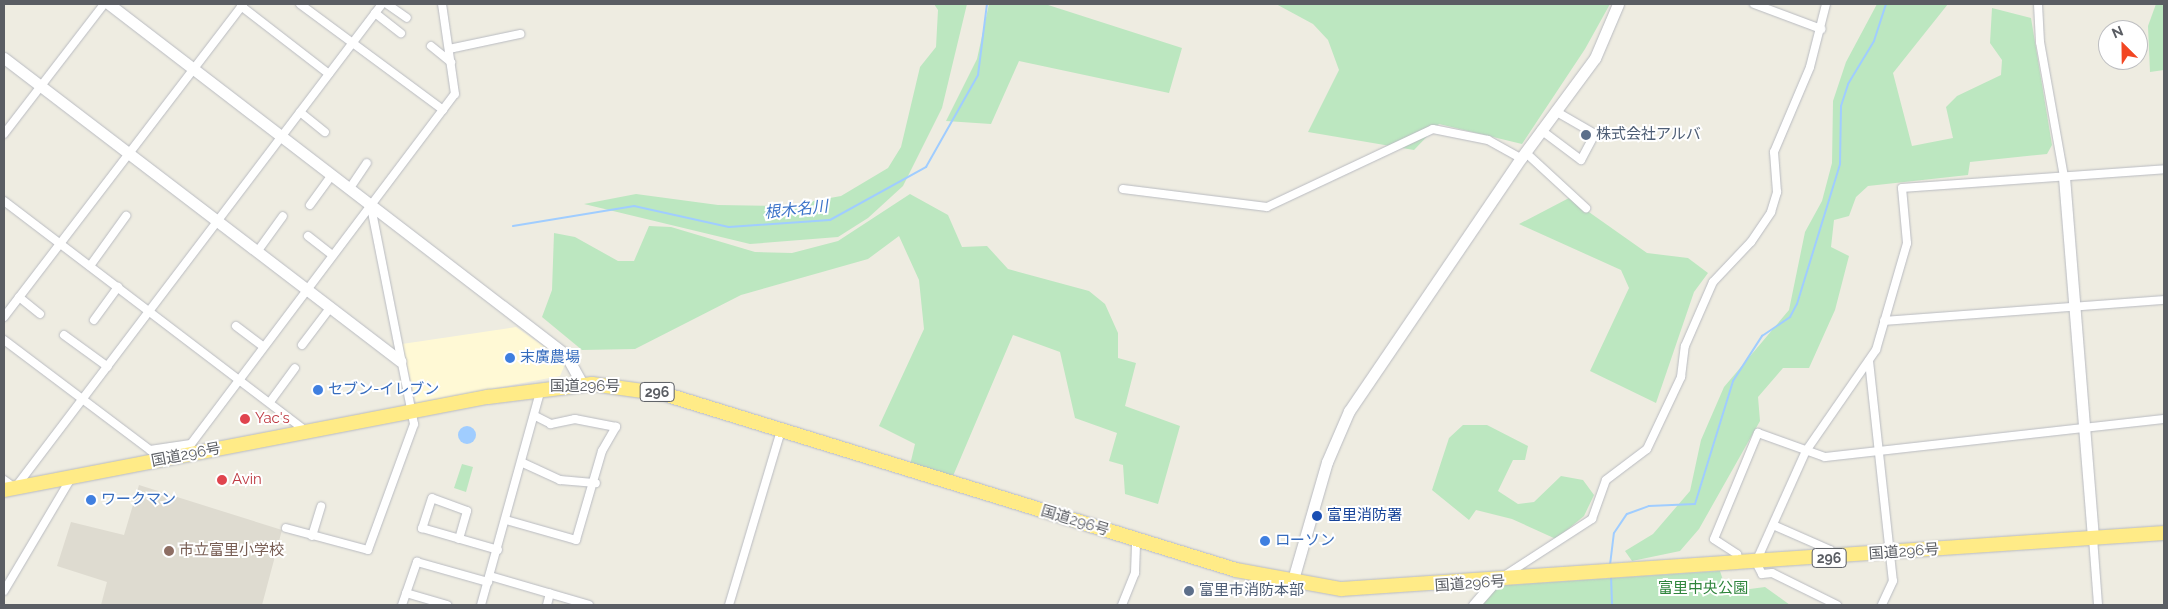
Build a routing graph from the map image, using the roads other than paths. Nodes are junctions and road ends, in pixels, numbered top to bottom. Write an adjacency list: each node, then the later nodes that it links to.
1 (104, 4): 24 (street)
2 (110, 4): 22 (street)
3 (300, 4): 17 (street)
4 (382, 4): 12 (street)
5 (387, 4): 13 (street)
6 (442, 4): 19 (street)
7 (1618, 4): 26 (street)
8 (1754, 4): 14 (street)
9 (1826, 4): 14 (street)
10 (2038, 4): 37 (street)
11 (242, 5): 22 (street); 23 (street)
12 (375, 13): 15 (street); 17 (street)
13 (407, 18)
14 (1821, 29): 106 (street)
15 (401, 33)
16 (520, 34): 19 (street)
17 (352, 43): 23 (street); 25 (street)
18 (431, 46): 21 (street)
19 (448, 49): 21 (street)
20 (4, 58): 24 (street)
21 (451, 62): 25 (street)
22 (192, 69): 31 (street); 32 (street)
23 (329, 74): 27 (street)
24 (41, 86): 30 (street); 32 (street)
25 (443, 110): 42 (street)
26 (1555, 111): 28 (street); 28 (street)
27 (300, 112): 29 (street); 31 (street)
28 (1541, 130): 33 (street)
29 (325, 132)
30 (4, 134)
31 (281, 137): 36 (street); 46 (street)
32 (128, 154): 46 (street); 48 (street)
33 (1523, 155): 39 (street); 43 (street); 105 (street)
34 (367, 163): 38 (street)
35 (2164, 169): 37 (street)
36 (332, 175): 38 (street); 41 (street)
37 (2064, 177): 56 (street); 62 (street)
38 (350, 188): 42 (street)
39 (1124, 190)
40 (4, 201): 48 (street)
41 (310, 204)
42 (371, 204): 50 (street); 68 (street); 73 (street)
43 (1586, 208)
44 (126, 216): 51 (street)
45 (283, 216): 49 (street)
46 (216, 221): 49 (street); 58 (street)
47 (308, 236): 50 (street)
48 (59, 243): 51 (street); 54 (street)
49 (257, 252): 53 (street)
50 (332, 255): 53 (street)
51 (90, 266): 52 (street)
52 (118, 287): 58 (street); 61 (street)
53 (306, 290): 57 (street); 67 (street)
54 (19, 297): 59 (street); 60 (street)
55 (2164, 300): 56 (street)
56 (2076, 305): 62 (street); 80 (street)
57 (330, 308): 66 (street); 68 (street)
58 (150, 312): 70 (street); 72 (street)
59 (40, 314)
60 (4, 317)
61 (94, 320)
62 (1884, 321): 69 (street)
63 (236, 326): 67 (street)
64 (64, 335): 70 (street)
65 (4, 340): 75 (street)
66 (302, 345)
67 (263, 346): 72 (street)
68 (400, 361): 77 (street)
69 (1870, 361): 83 (street); 84 (street)
70 (108, 367): 75 (street)
71 (295, 368): 76 (street)
72 (238, 379): 76 (street); 85 (street)
73 (582, 384): 74 (highway, 国道296号 / 296); 81 (highway, 国道296号 / 296)
74 (541, 388): 77 (highway, 国道296号 / 296); 78 (street)
75 (83, 400): 85 (street); 89 (street)
76 (270, 402): 82 (street)
77 (412, 411): 82 (highway, 国道296号 / 296); 95 (street)
78 (537, 417): 86 (street); 88 (street)
79 (2164, 419): 80 (street)
80 (2085, 427): 84 (street); 96 (street)
81 (781, 431): 98 (highway, 国道296号 / 296); 115 (street)
82 (307, 432): 85 (highway, 国道296号 / 296)
83 (1806, 451): 84 (street); 92 (street); 103 (street)
84 (1879, 451): 100 (street)
85 (178, 452): 87 (highway, 国道296号 / 296)
86 (523, 463): 88 (street); 91 (street)
87 (71, 478): 89 (highway, 国道296号 / 296); 107 (street)
88 (596, 483): 91 (street)
89 (7, 486)
90 (321, 506): 95 (street)
91 (506, 520): 99 (street)
92 (1773, 525): 101 (street); 102 (street)
93 (286, 528): 95 (street)
94 (2164, 533): 96 (highway, 国道296号 / 296)
95 (312, 536)
96 (2093, 538): 100 (highway, 国道296号 / 296); 120 (street)
97 (459, 539): 97 (street); 99 (street)
98 (1136, 540): 105 (highway, 国道296号 / 296); 116 (street)
99 (498, 550): 104 (street)
100 (1890, 553): 101 (highway, 国道296号 / 296); 119 (street)
101 (1831, 557): 102 (highway, 国道296号 / 296)
102 (1756, 562): 103 (highway, 国道296号 / 296); 118 (street)
103 (1740, 564): 106 (highway, 国道296号 / 296)
104 (489, 579): 108 (street); 109 (street); 112 (street)
105 (1292, 582): 106 (highway, 国道296号 / 296)
106 (1494, 582): 117 (street)
107 (4, 591)
108 (406, 593): 110 (street); 111 (street)
109 (550, 594): 113 (street); 114 (street)
110 (402, 605)
111 (447, 605)
112 (481, 605)
113 (547, 605)
114 (589, 605)
115 (729, 605)
116 (1122, 605)
117 (1474, 605)
118 (1837, 605)
119 (1882, 605)
120 (2098, 605)

